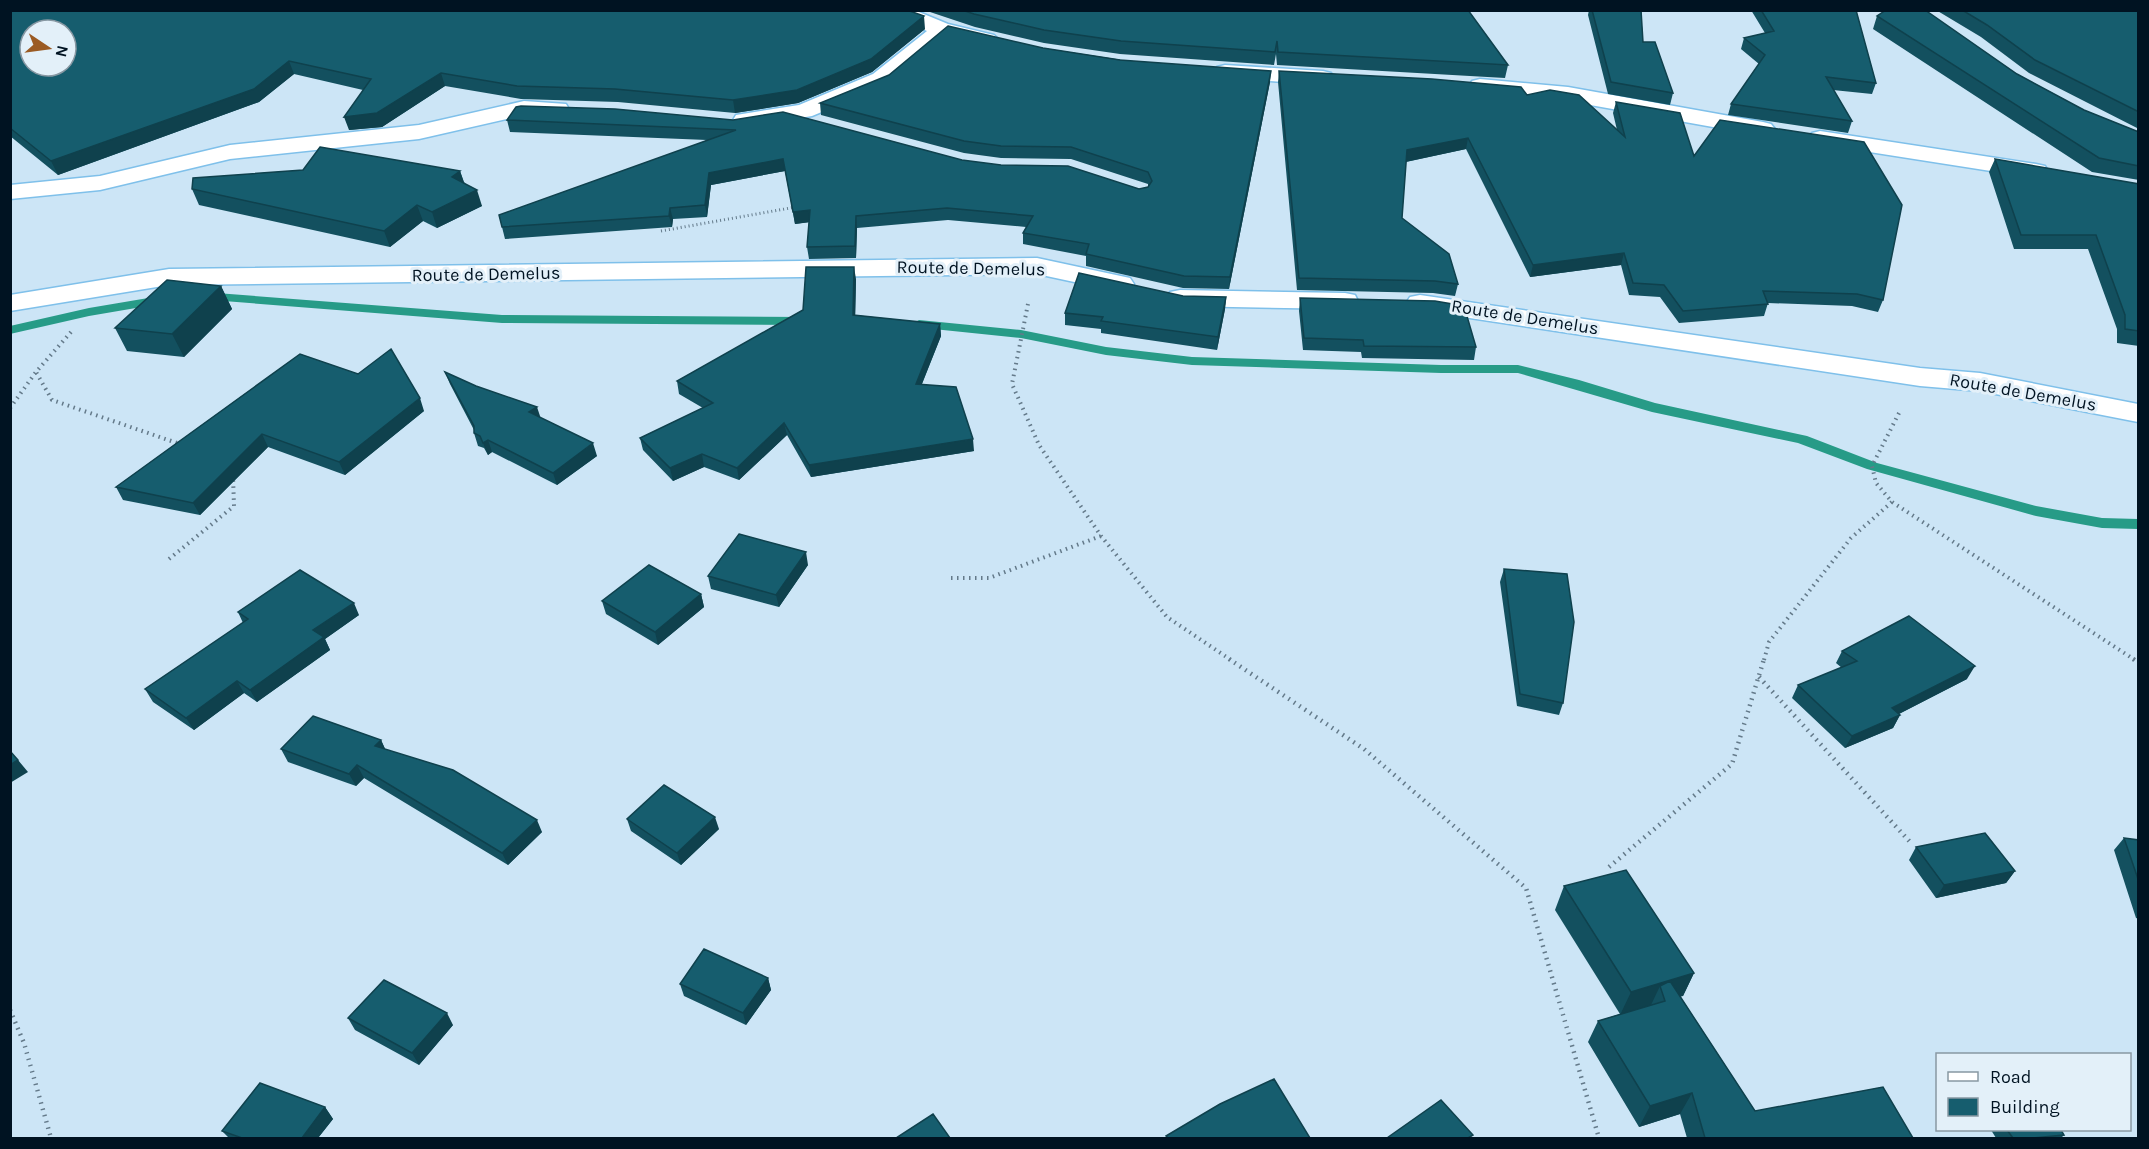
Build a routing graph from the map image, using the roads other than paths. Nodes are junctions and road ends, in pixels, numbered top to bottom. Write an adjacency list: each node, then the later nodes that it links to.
1 (894, 10): 2 (street)
2 (942, 29): 3 (street); 8 (street)
3 (1011, 44)
4 (1202, 70): 5 (street)
5 (1340, 79)
6 (1458, 84): 11 (street)
7 (583, 110): 12 (street)
8 (783, 114): 9 (street); 10 (street)
9 (723, 121)
10 (828, 125)
11 (2061, 176)
12 (10, 192)
13 (10, 303): 14 (street, Route de Demelus)
14 (2139, 413)

